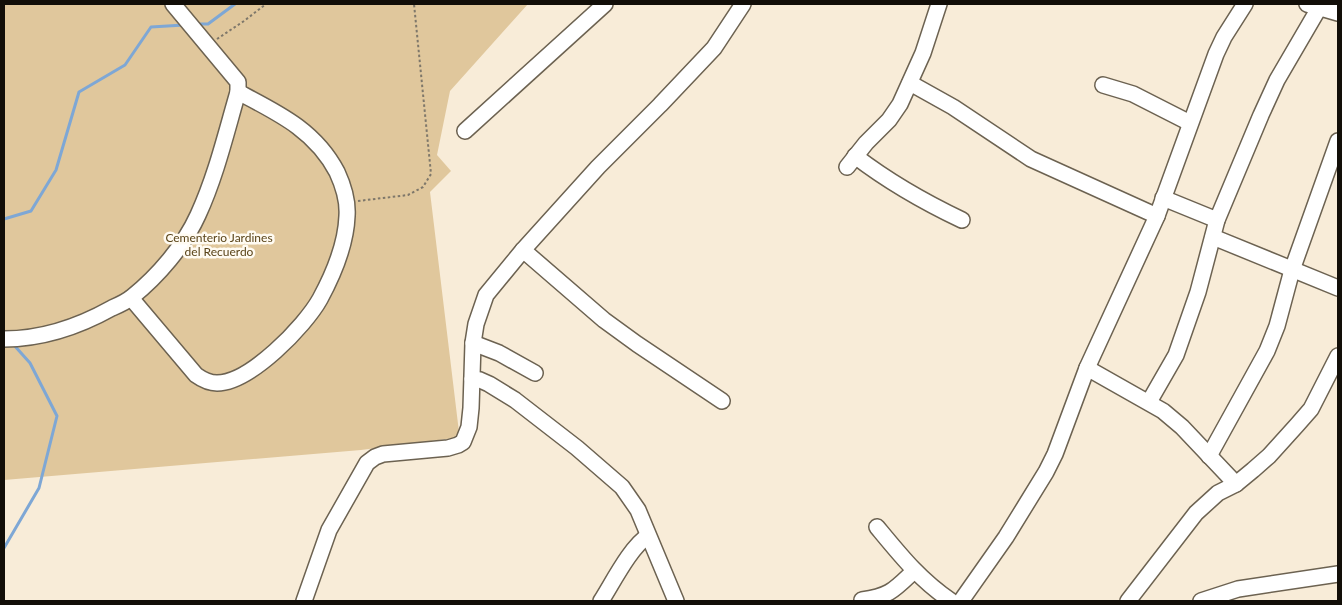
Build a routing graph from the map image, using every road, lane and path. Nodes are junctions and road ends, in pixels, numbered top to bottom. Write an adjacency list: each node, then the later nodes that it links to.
1 (172, 4): 10 (street)
2 (266, 4): 10 (path)
3 (414, 4): 18 (path)
4 (606, 4): 15 (street)
5 (743, 4): 23 (street)
6 (939, 4): 11 (street)
7 (1245, 4): 14 (street)
8 (1313, 6): 9 (street); 21 (street)
9 (1338, 13)
10 (207, 45): 13 (street)
11 (910, 83): 19 (street); 20 (street)
12 (1104, 85): 14 (street)
13 (238, 92): 18 (street); 26 (street)
14 (1190, 123): 17 (street)
15 (464, 132)
16 (1338, 141): 24 (street)
17 (1163, 198): 19 (street); 21 (street)
18 (346, 202): 26 (street)
19 (1157, 216): 30 (street)
20 (962, 220)
21 (1217, 220): 22 (street)
22 (1213, 237): 24 (street); 34 (street)
23 (523, 250): 28 (street); 33 (street)
24 (1292, 270): 25 (street); 35 (street)
25 (1338, 288)
26 (131, 298): 27 (street)
27 (8, 339)
28 (473, 343): 31 (street); 32 (street)
29 (1338, 356): 36 (street)
30 (1087, 368): 34 (street); 47 (street)
31 (535, 373)
32 (472, 379): 38 (street); 43 (street)
33 (722, 401)
34 (1149, 402): 35 (street)
35 (1209, 456): 36 (street)
36 (1236, 484): 48 (street)
37 (878, 527): 39 (street)
38 (648, 536): 44 (street); 45 (street)
39 (914, 571): 42 (street); 46 (street)
40 (1338, 574): 41 (street)
41 (1239, 595): 49 (street)
42 (862, 600)
43 (304, 601)
44 (601, 601)
45 (676, 601)
46 (951, 601)
47 (960, 601)
48 (1128, 601)
49 (1202, 601)

